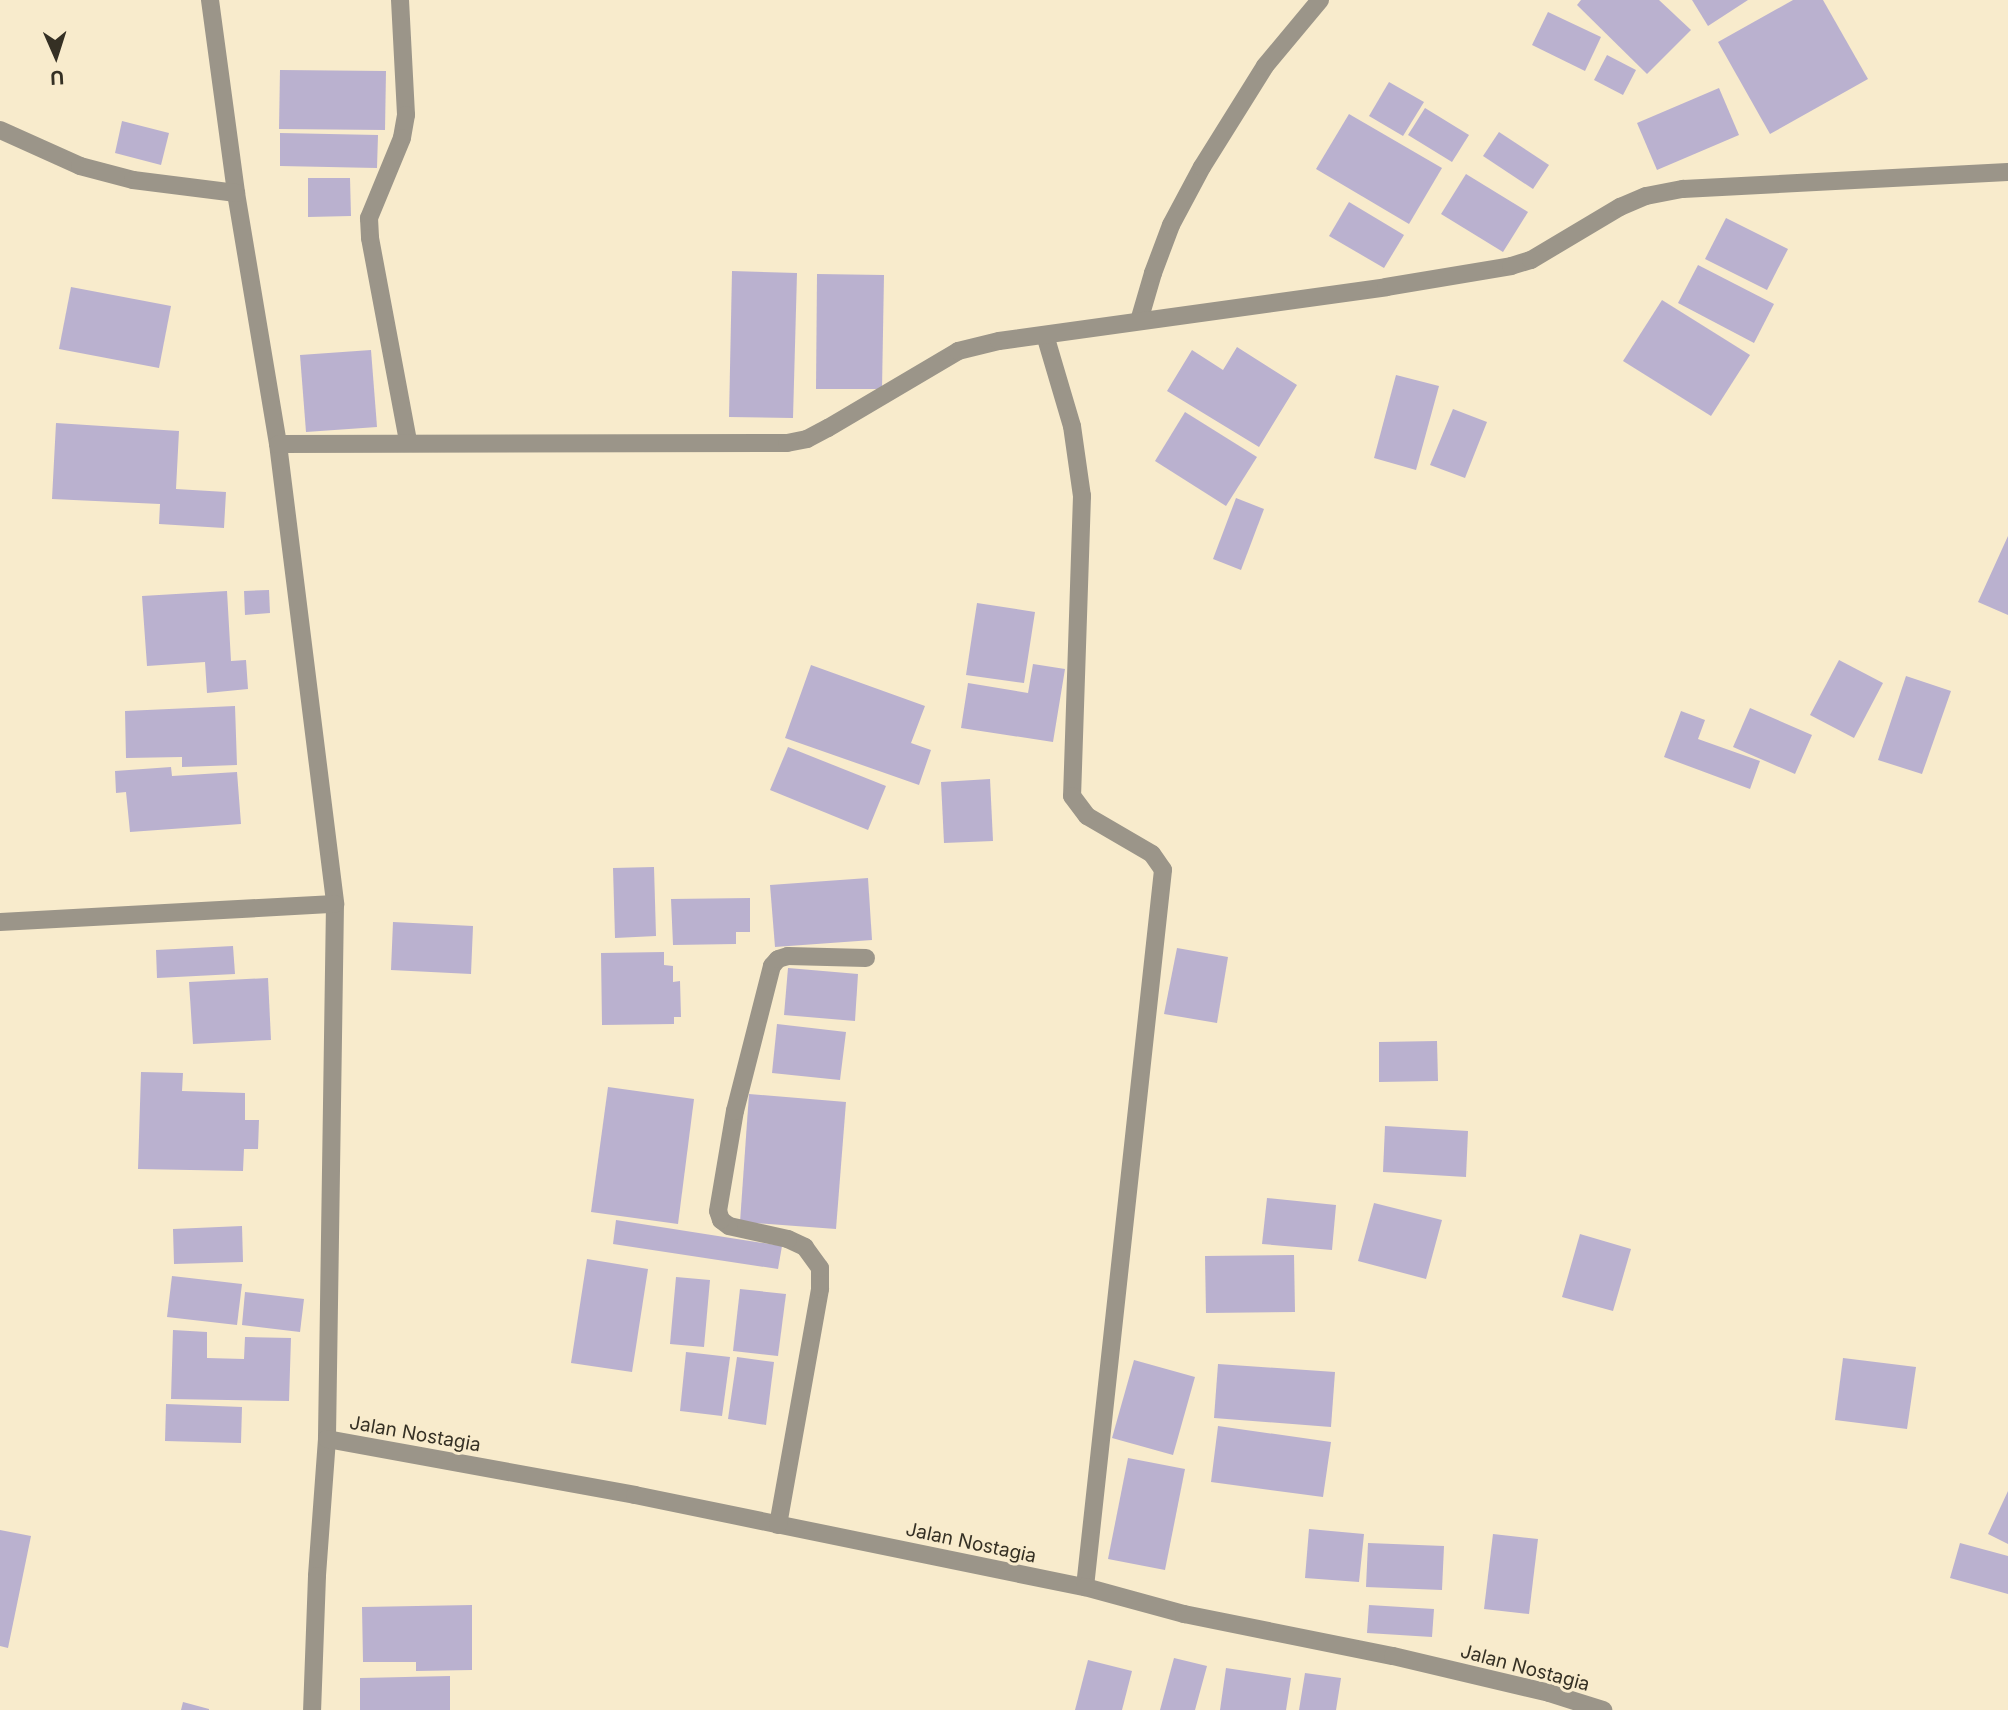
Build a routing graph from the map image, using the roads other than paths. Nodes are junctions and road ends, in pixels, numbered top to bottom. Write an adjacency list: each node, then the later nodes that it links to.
1 (210, 0): 6 (street)
2 (400, 0): 9 (street)
3 (1320, 0): 7 (street)
4 (0, 130): 6 (street)
5 (2008, 172): 7 (street)
6 (236, 193): 10 (street)
7 (1139, 321): 8 (street)
8 (1045, 335): 9 (street); 16 (street)
9 (408, 442): 10 (street)
10 (278, 444): 11 (street)
11 (335, 904): 12 (street); 14 (street)
12 (0, 922)
13 (866, 958): 15 (street)
14 (327, 1439): 15 (street, Jalan Nostagia); 17 (street)
15 (778, 1525): 16 (street, Jalan Nostagia)
16 (1085, 1587): 18 (street, Jalan Nostagia)
17 (312, 1710)
18 (1603, 1710)

